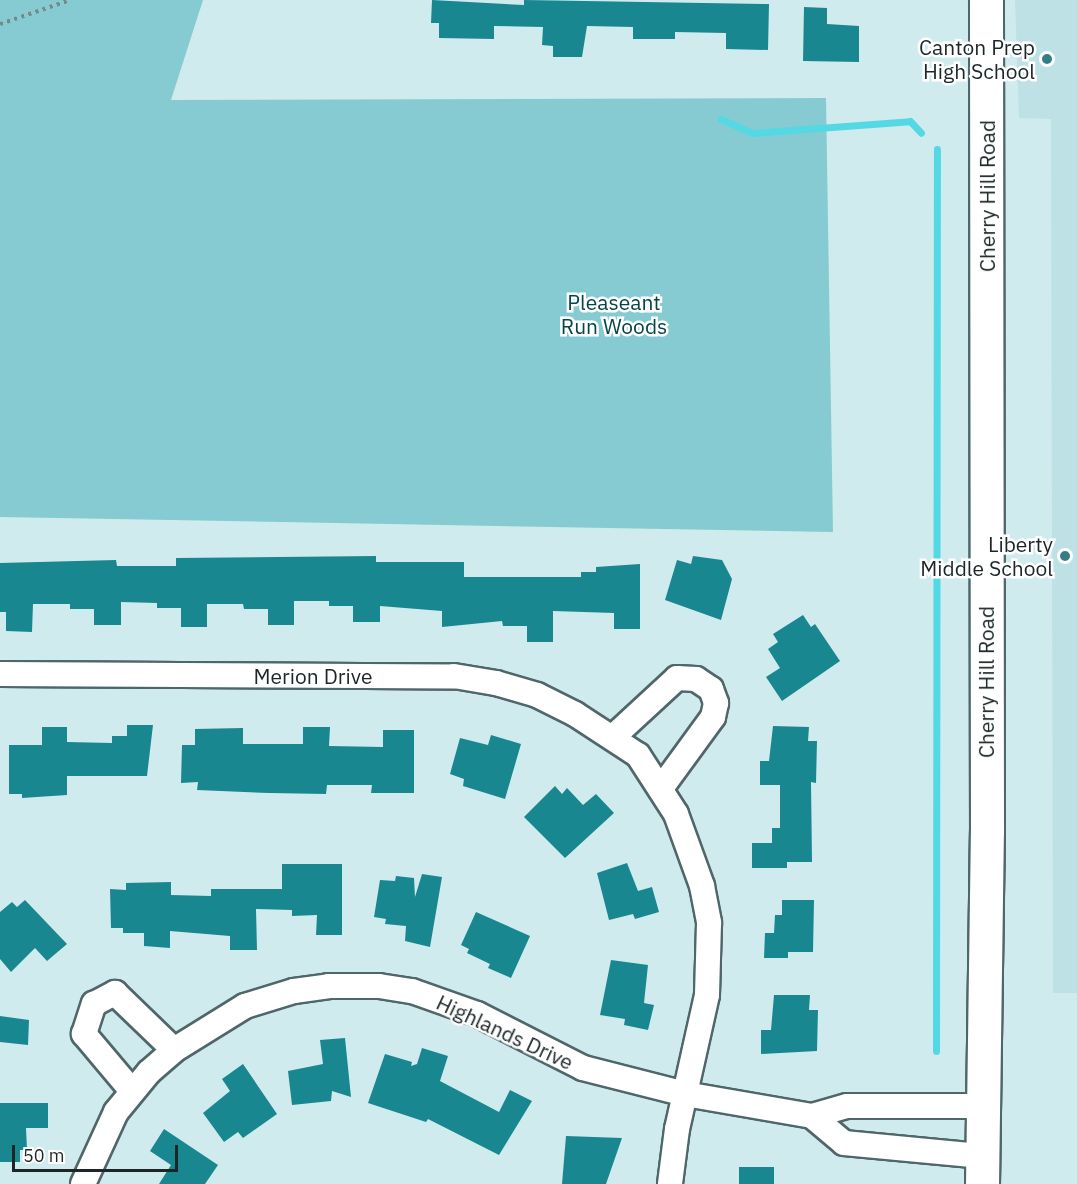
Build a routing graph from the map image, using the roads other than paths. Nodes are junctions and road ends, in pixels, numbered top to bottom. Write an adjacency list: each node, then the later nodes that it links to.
1 (986, 0): 8 (main road, Cherry Hill Road)
2 (0, 674): 3 (street, Merion Drive)
3 (613, 736): 4 (street, Merion Drive); 4 (street)
4 (662, 787): 7 (street, Merion Drive)
5 (174, 1050): 6 (street, Highlands Drive); 6 (street); 7 (street, Highlands Drive)
6 (132, 1091): 11 (street, Highlands Drive)
7 (685, 1094): 9 (street, Highlands Drive); 12 (street, Merion Drive)
8 (982, 1106): 9 (street, Highlands Drive); 10 (main road, Cherry Hill Road)
9 (812, 1116): 10 (street)
10 (982, 1170)
11 (83, 1184)
12 (670, 1184)

